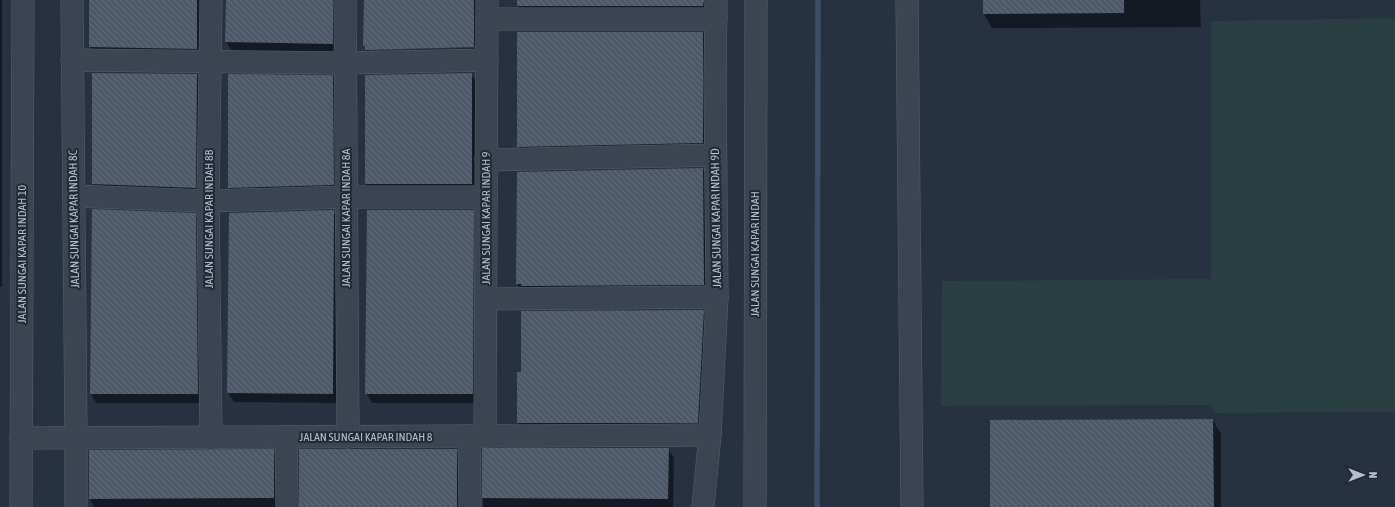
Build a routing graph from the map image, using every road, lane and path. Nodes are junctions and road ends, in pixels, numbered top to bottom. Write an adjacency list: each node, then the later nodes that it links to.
1 (23, 0): 25 (street, JALAN SUNGAI KAPAR INDAH 10)
2 (72, 0): 9 (street, JALAN SUNGAI KAPAR INDAH 8C)
3 (211, 0): 11 (street, JALAN SUNGAI KAPAR INDAH 8B)
4 (345, 0): 12 (street, JALAN SUNGAI KAPAR INDAH 8A)
5 (756, 0): 33 (street, JALAN SUNGAI KAPAR INDAH)
6 (907, 0): 34 (street)
7 (487, 10): 8 (street); 10 (street, JALAN SUNGAI KAPAR INDAH 9)
8 (716, 10): 13 (street, JALAN SUNGAI KAPAR INDAH 9D)
9 (72, 60): 11 (street); 15 (street, JALAN SUNGAI KAPAR INDAH 8C)
10 (487, 60): 12 (street); 14 (street, JALAN SUNGAI KAPAR INDAH 9)
11 (210, 61): 12 (street); 18 (street, JALAN SUNGAI KAPAR INDAH 8B)
12 (345, 63): 16 (street, JALAN SUNGAI KAPAR INDAH 8A)
13 (715, 155): 14 (street); 19 (street, JALAN SUNGAI KAPAR INDAH 9D)
14 (486, 160): 17 (street, JALAN SUNGAI KAPAR INDAH 9)
15 (74, 196): 18 (street); 26 (street, JALAN SUNGAI KAPAR INDAH 8C)
16 (346, 197): 17 (street); 18 (street); 24 (street, JALAN SUNGAI KAPAR INDAH 8A)
17 (486, 197): 20 (street, JALAN SUNGAI KAPAR INDAH 9)
18 (208, 201): 27 (street, JALAN SUNGAI KAPAR INDAH 8B)
19 (717, 297): 20 (street); 21 (street, JALAN SUNGAI KAPAR INDAH 9D)
20 (486, 299): 22 (street, JALAN SUNGAI KAPAR INDAH 9)
21 (710, 435): 22 (street, JALAN SUNGAI KAPAR INDAH 8); 32 (street, JALAN SUNGAI KAPAR INDAH 9D)
22 (477, 436): 24 (street, JALAN SUNGAI KAPAR INDAH 8); 31 (street, JALAN SUNGAI KAPAR INDAH 9)
23 (286, 437): 24 (street, JALAN SUNGAI KAPAR INDAH 8); 27 (street, JALAN SUNGAI KAPAR INDAH 8); 30 (street)
24 (348, 437)
25 (21, 438): 26 (street, JALAN SUNGAI KAPAR INDAH 8); 28 (street, JALAN SUNGAI KAPAR INDAH 10)
26 (76, 438): 27 (street, JALAN SUNGAI KAPAR INDAH 8); 29 (street, JALAN SUNGAI KAPAR INDAH 8C)
27 (211, 438)
28 (21, 507)
29 (76, 507)
30 (287, 507)
31 (470, 507)
32 (702, 507)
33 (755, 507)
34 (912, 507)

